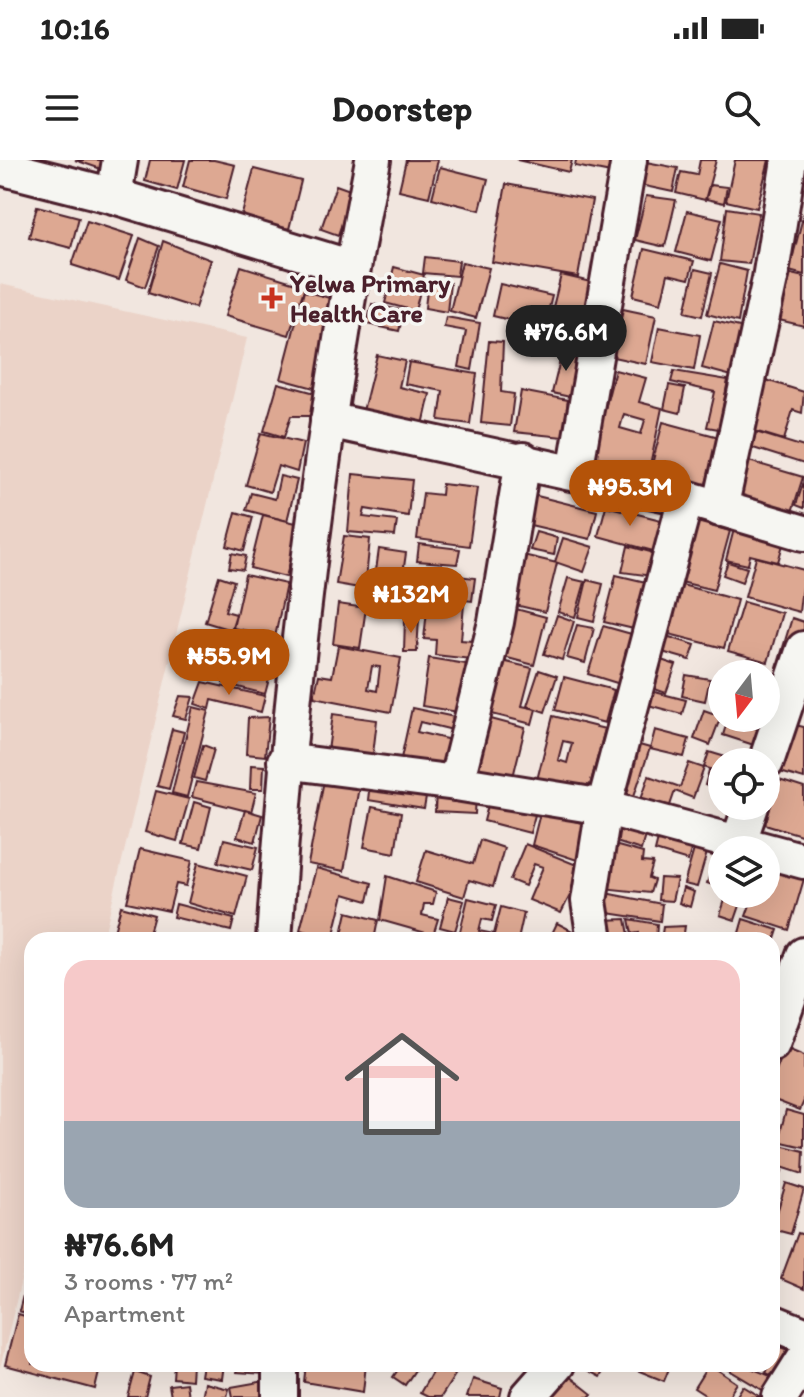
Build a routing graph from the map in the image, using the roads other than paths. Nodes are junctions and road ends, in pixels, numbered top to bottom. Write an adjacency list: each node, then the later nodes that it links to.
1 (120, 160): 6 (street)
2 (373, 160): 7 (street)
3 (629, 160): 10 (street)
4 (789, 160): 12 (street)
5 (0, 167): 6 (street)
6 (114, 196): 7 (street)
7 (352, 268): 8 (street)
8 (328, 420): 9 (street); 16 (street)
9 (523, 460): 10 (street); 17 (street)
10 (575, 472): 11 (street)
11 (686, 498): 12 (street); 18 (street)
12 (720, 509): 13 (street)
13 (804, 533)
14 (804, 649): 15 (street)
15 (771, 748)
16 (285, 761): 17 (street); 22 (street)
17 (456, 783): 18 (street)
18 (604, 807): 19 (street); 23 (street)
19 (719, 836)
20 (780, 854): 21 (street)
21 (804, 861)
22 (274, 932)
23 (594, 932)
24 (804, 955): 25 (street)
25 (780, 1022)
26 (780, 1325): 27 (street)
27 (804, 1335)
28 (804, 1359): 33 (street)
29 (280, 1372): 31 (street)
30 (550, 1372): 32 (street)
31 (280, 1397)
32 (528, 1397)
33 (780, 1397)

